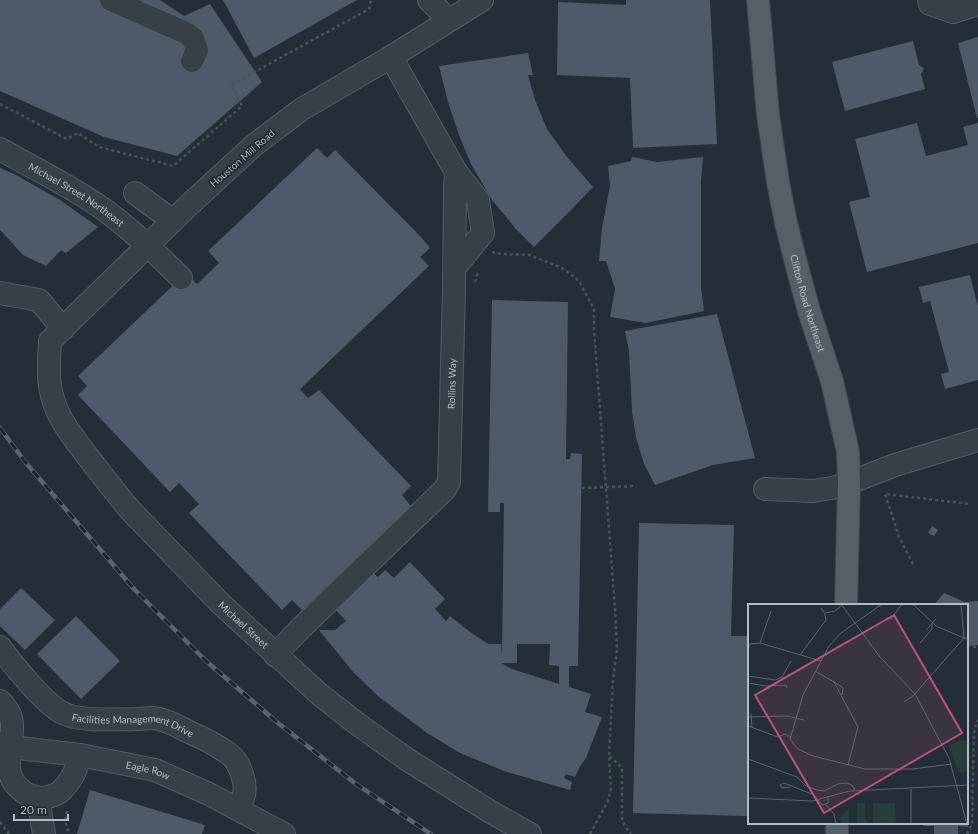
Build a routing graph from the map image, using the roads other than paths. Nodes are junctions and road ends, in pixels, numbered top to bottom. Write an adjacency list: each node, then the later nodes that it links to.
1 (111, 0): 9 (street)
2 (429, 0): 7 (street)
3 (482, 0): 7 (street, Houston Mill Road)
4 (758, 0): 20 (main road, Clifton Road Northeast)
5 (929, 0): 6 (street)
6 (978, 4)
7 (449, 20): 8 (street, Houston Mill Road)
8 (391, 57): 11 (street); 13 (street, Houston Mill Road)
9 (192, 61)
10 (11, 150): 12 (street, Michael Street Northeast)
11 (456, 172): 15 (street, Rollins Way); 15 (street)
12 (118, 201): 13 (street); 14 (street, Michael Street Northeast)
13 (172, 221): 14 (street, Houston Mill Road)
14 (148, 245): 16 (street, Michael Street Northeast); 18 (street, Houston Mill Road)
15 (454, 267): 24 (street, Rollins Way)
16 (181, 278)
17 (0, 293): 18 (street)
18 (57, 335): 24 (street, Michael Street)
19 (978, 440): 20 (street)
20 (849, 483): 21 (street); 22 (main road, Clifton Road Northeast)
21 (765, 489)
22 (846, 604)
23 (0, 647): 29 (street, Facilities Management Drive)
24 (275, 655): 32 (street, Michael Street)
25 (0, 701): 26 (street)
26 (5, 745): 27 (street, Eagle Row); 28 (street)
27 (80, 755): 28 (street); 29 (street, Eagle Row)
28 (38, 798): 30 (street)
29 (237, 808): 31 (street, Eagle Row)
30 (44, 834)
31 (284, 834)
32 (530, 834)

